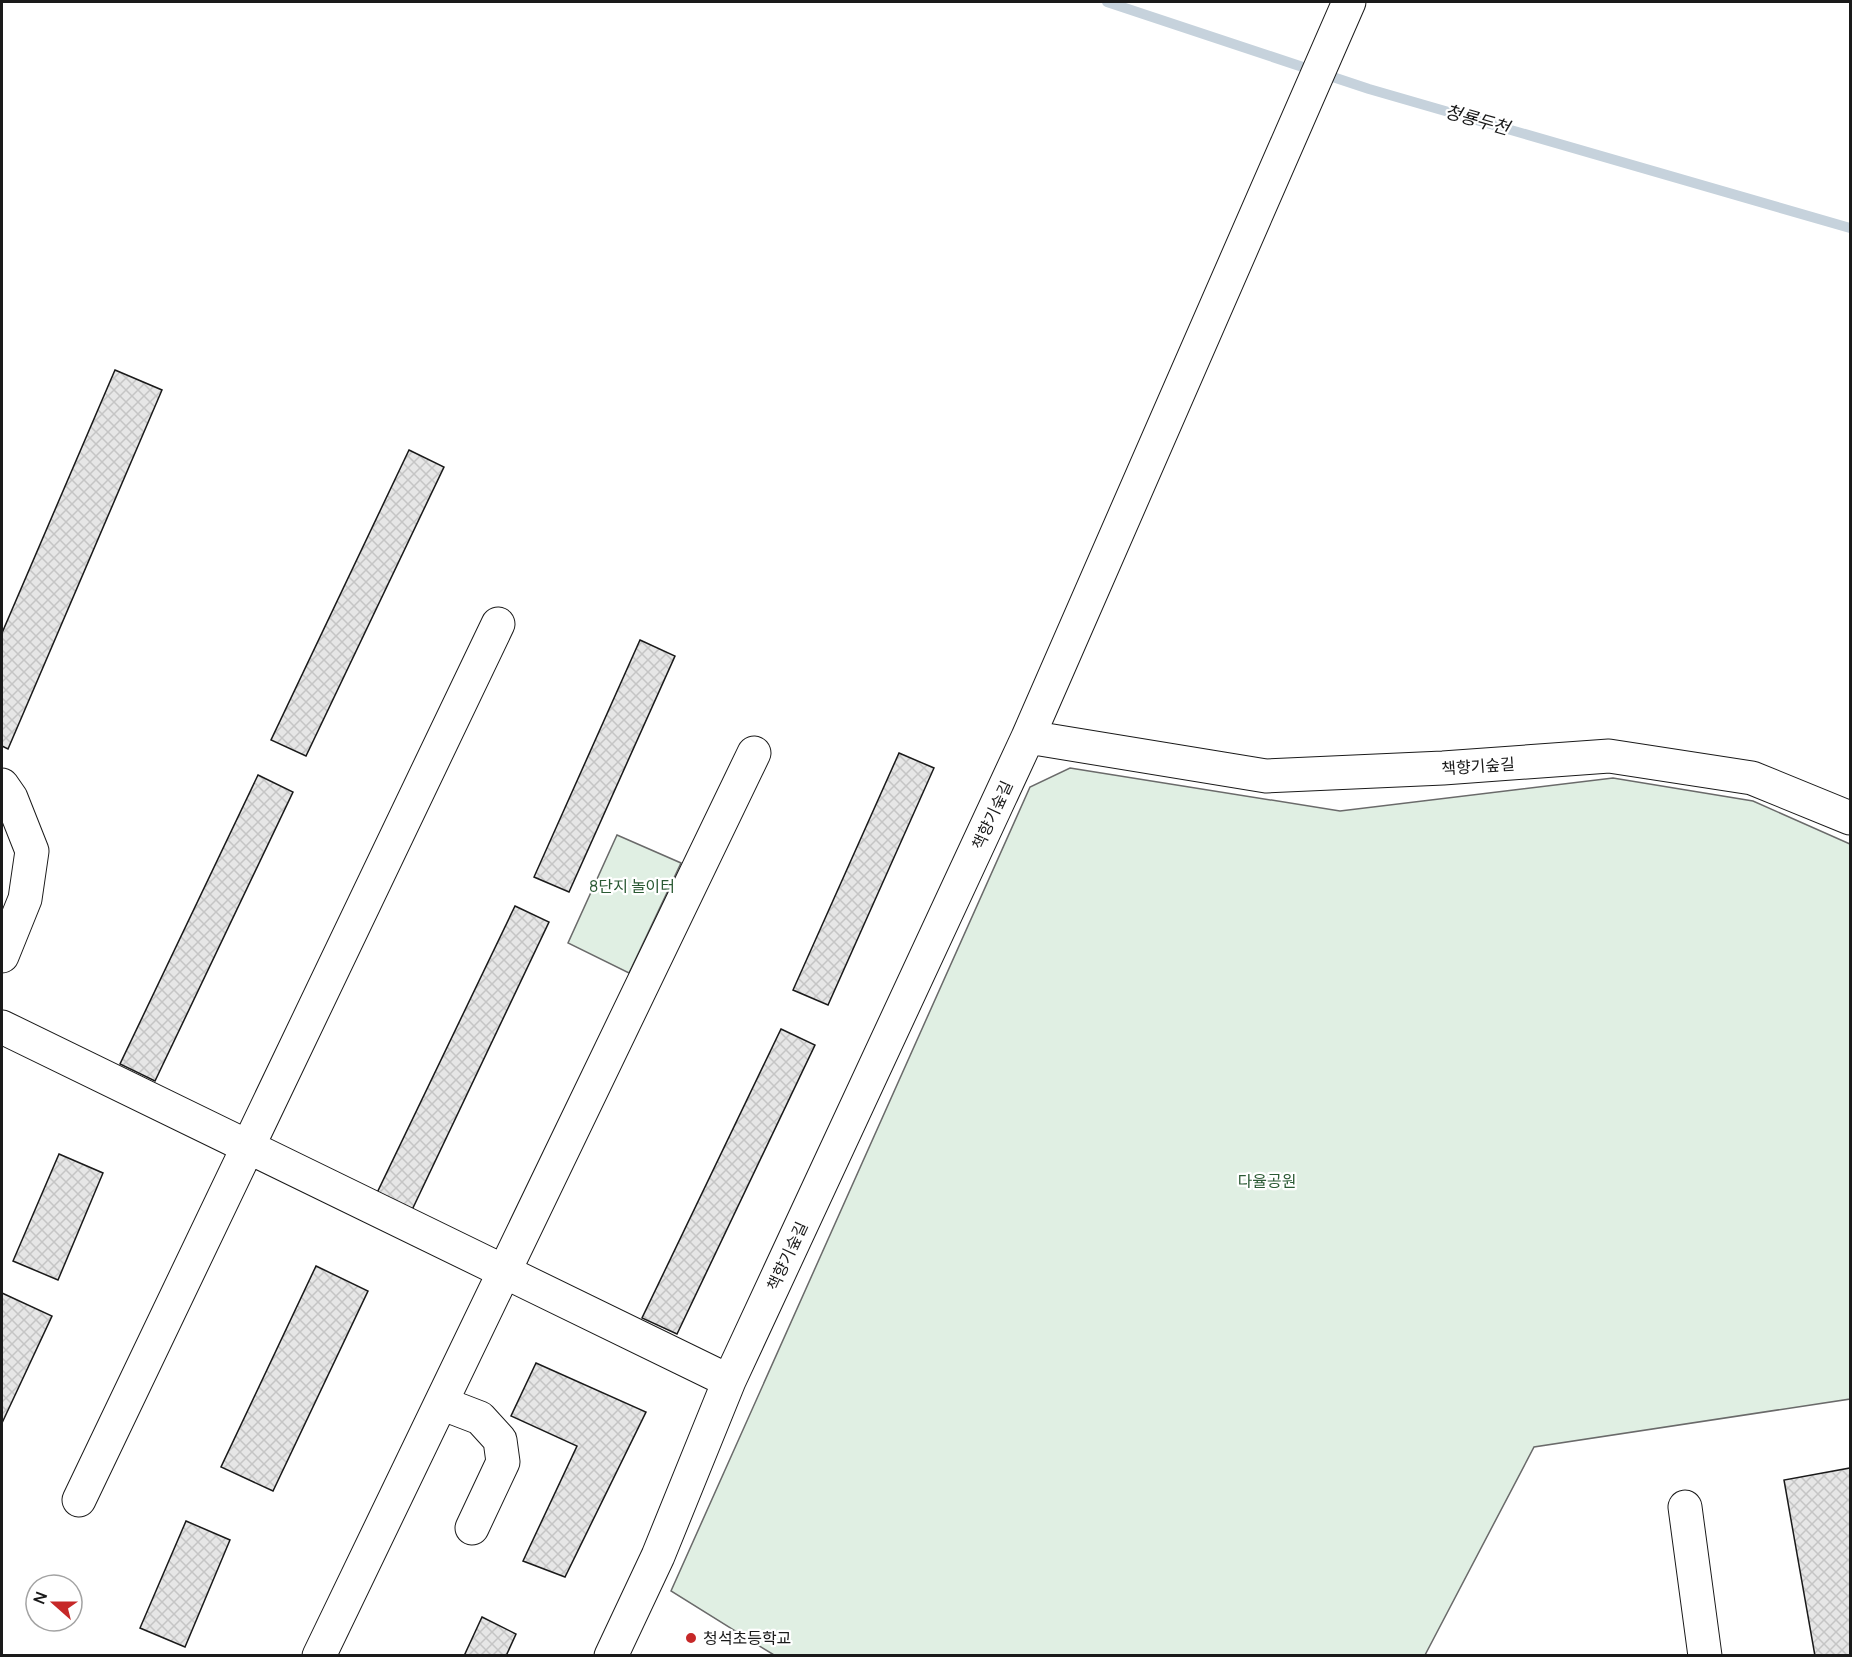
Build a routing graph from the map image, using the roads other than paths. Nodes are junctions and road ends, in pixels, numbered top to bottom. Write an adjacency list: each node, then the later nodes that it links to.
1 (1349, 2): 3 (street)
2 (498, 624): 9 (street)
3 (1028, 737): 6 (street, 책향기숲길); 11 (street, 책향기숲길)
4 (754, 753): 10 (street)
5 (2, 785): 7 (street)
6 (1851, 818)
7 (2, 956)
8 (2, 1027): 9 (street)
9 (248, 1147): 10 (street); 13 (street)
10 (505, 1272): 11 (street); 12 (street)
11 (729, 1381): 17 (street, 책향기숲길)
12 (441, 1402): 15 (street); 16 (street)
13 (79, 1500)
14 (1685, 1507): 18 (street)
15 (472, 1528)
16 (320, 1656)
17 (611, 1656)
18 (1705, 1656)

